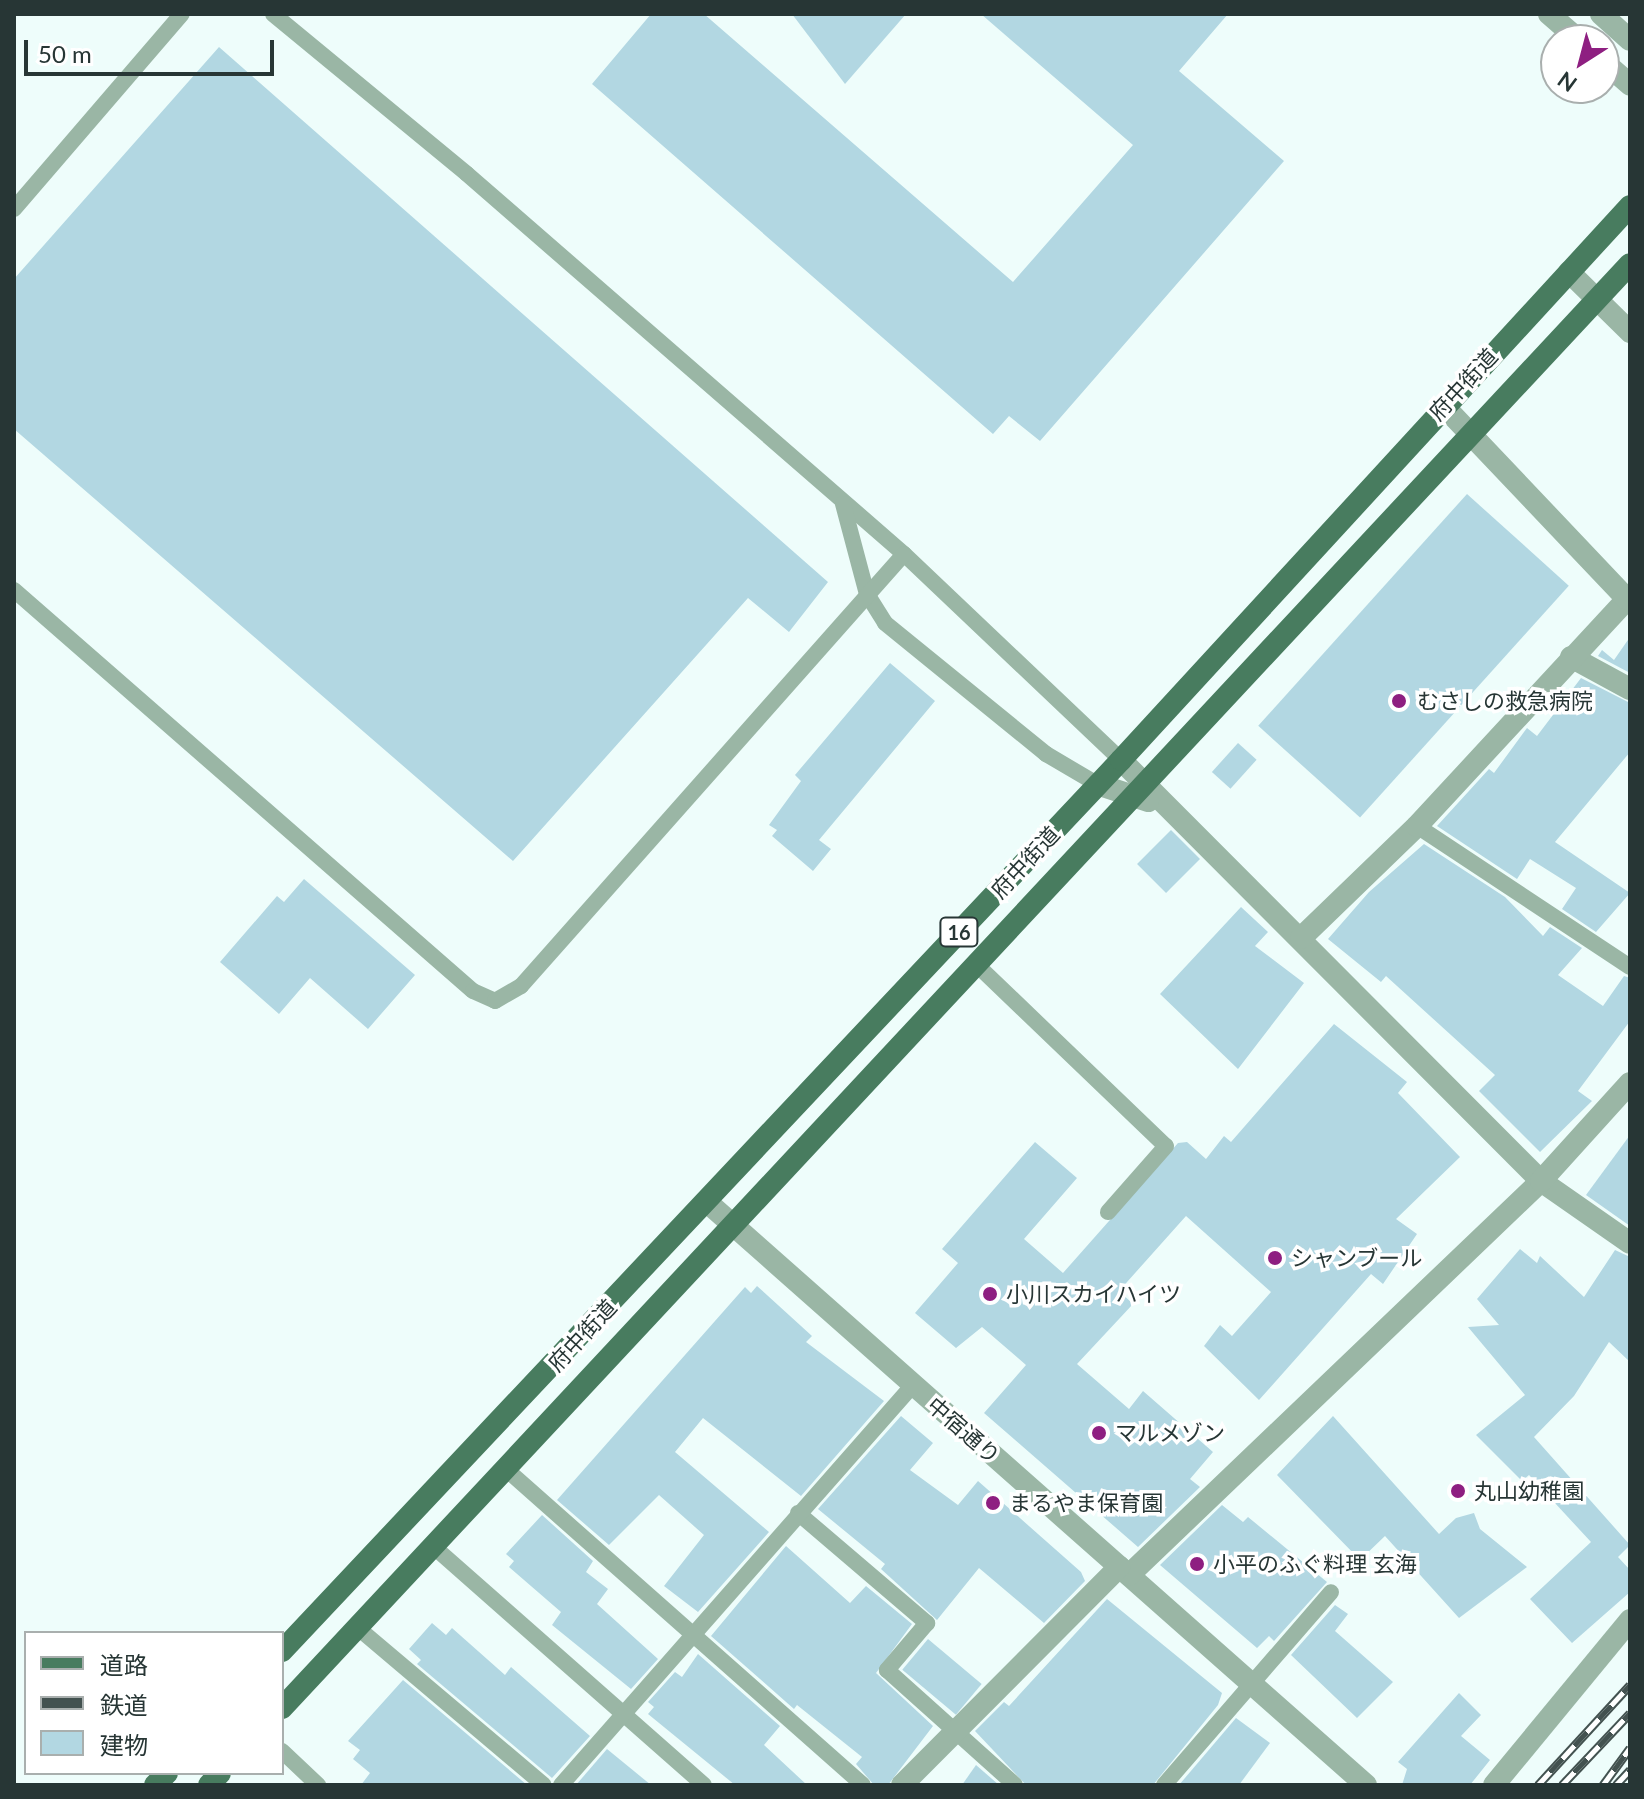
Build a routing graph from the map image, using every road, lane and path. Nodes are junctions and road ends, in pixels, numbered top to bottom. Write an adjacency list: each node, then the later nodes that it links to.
1 (182, 14): 6 (lane)
2 (273, 14): 13 (lane)
3 (1601, 14): 4 (street)
4 (1630, 40)
5 (1630, 206): 8 (main road, 府中街道 / 16)
6 (14, 209)
7 (1630, 264): 9 (main road, 府中街道 / 16)
8 (1569, 272): 9 (street); 11 (main road, 府中街道 / 16)
9 (1596, 299): 10 (street); 12 (main road, 府中街道 / 16)
10 (1630, 332)
11 (1443, 405): 12 (street); 19 (main road, 府中街道 / 16)
12 (1471, 434): 17 (street); 21 (main road, 府中街道 / 16)
13 (843, 504): 14 (lane); 16 (lane)
14 (904, 554): 16 (lane); 19 (lane)
15 (14, 590): 16 (lane)
16 (867, 594): 20 (lane)
17 (1571, 657): 18 (street); 22 (street)
18 (1630, 689)
19 (1121, 760): 20 (main road, 府中街道 / 16); 21 (street)
20 (1097, 784): 21 (street); 28 (main road, 府中街道 / 16)
21 (1138, 792): 23 (street); 24 (main road, 府中街道 / 16)
22 (1417, 826): 23 (street); 25 (lane)
23 (1301, 938): 27 (street)
24 (978, 966): 29 (lane); 30 (main road, 府中街道 / 16)
25 (1630, 967)
26 (1630, 1083): 27 (street)
27 (1541, 1181): 31 (street); 36 (street)
28 (707, 1202): 30 (street, 中宿通り); 41 (main road, 府中街道 / 16)
29 (1108, 1212)
30 (735, 1227): 32 (street, 中宿通り); 33 (main road, 府中街道 / 16)
31 (1630, 1243)
32 (913, 1385): 34 (lane); 36 (street, 中宿通り)
33 (507, 1470): 35 (main road, 府中街道 / 16); 40 (lane)
34 (798, 1513): 40 (lane); 45 (lane)
35 (434, 1547): 39 (main road, 府中街道 / 16); 44 (lane)
36 (1124, 1571): 42 (street, 中宿通り); 45 (street)
37 (1331, 1592): 42 (lane)
38 (1630, 1620): 56 (street)
39 (358, 1628): 43 (main road, 府中街道 / 16); 48 (lane)
40 (691, 1635): 44 (lane); 51 (lane)
41 (284, 1649)
42 (1251, 1684): 54 (lane); 55 (street, 中宿通り)
43 (284, 1706)
44 (623, 1714): 49 (lane); 50 (lane)
45 (954, 1732): 52 (street); 53 (lane)
46 (284, 1753): 47 (lane)
47 (318, 1785)
48 (544, 1785)
49 (561, 1785)
50 (704, 1785)
51 (863, 1785)
52 (902, 1785)
53 (1015, 1785)
54 (1164, 1785)
55 (1366, 1785)
56 (1494, 1785)

